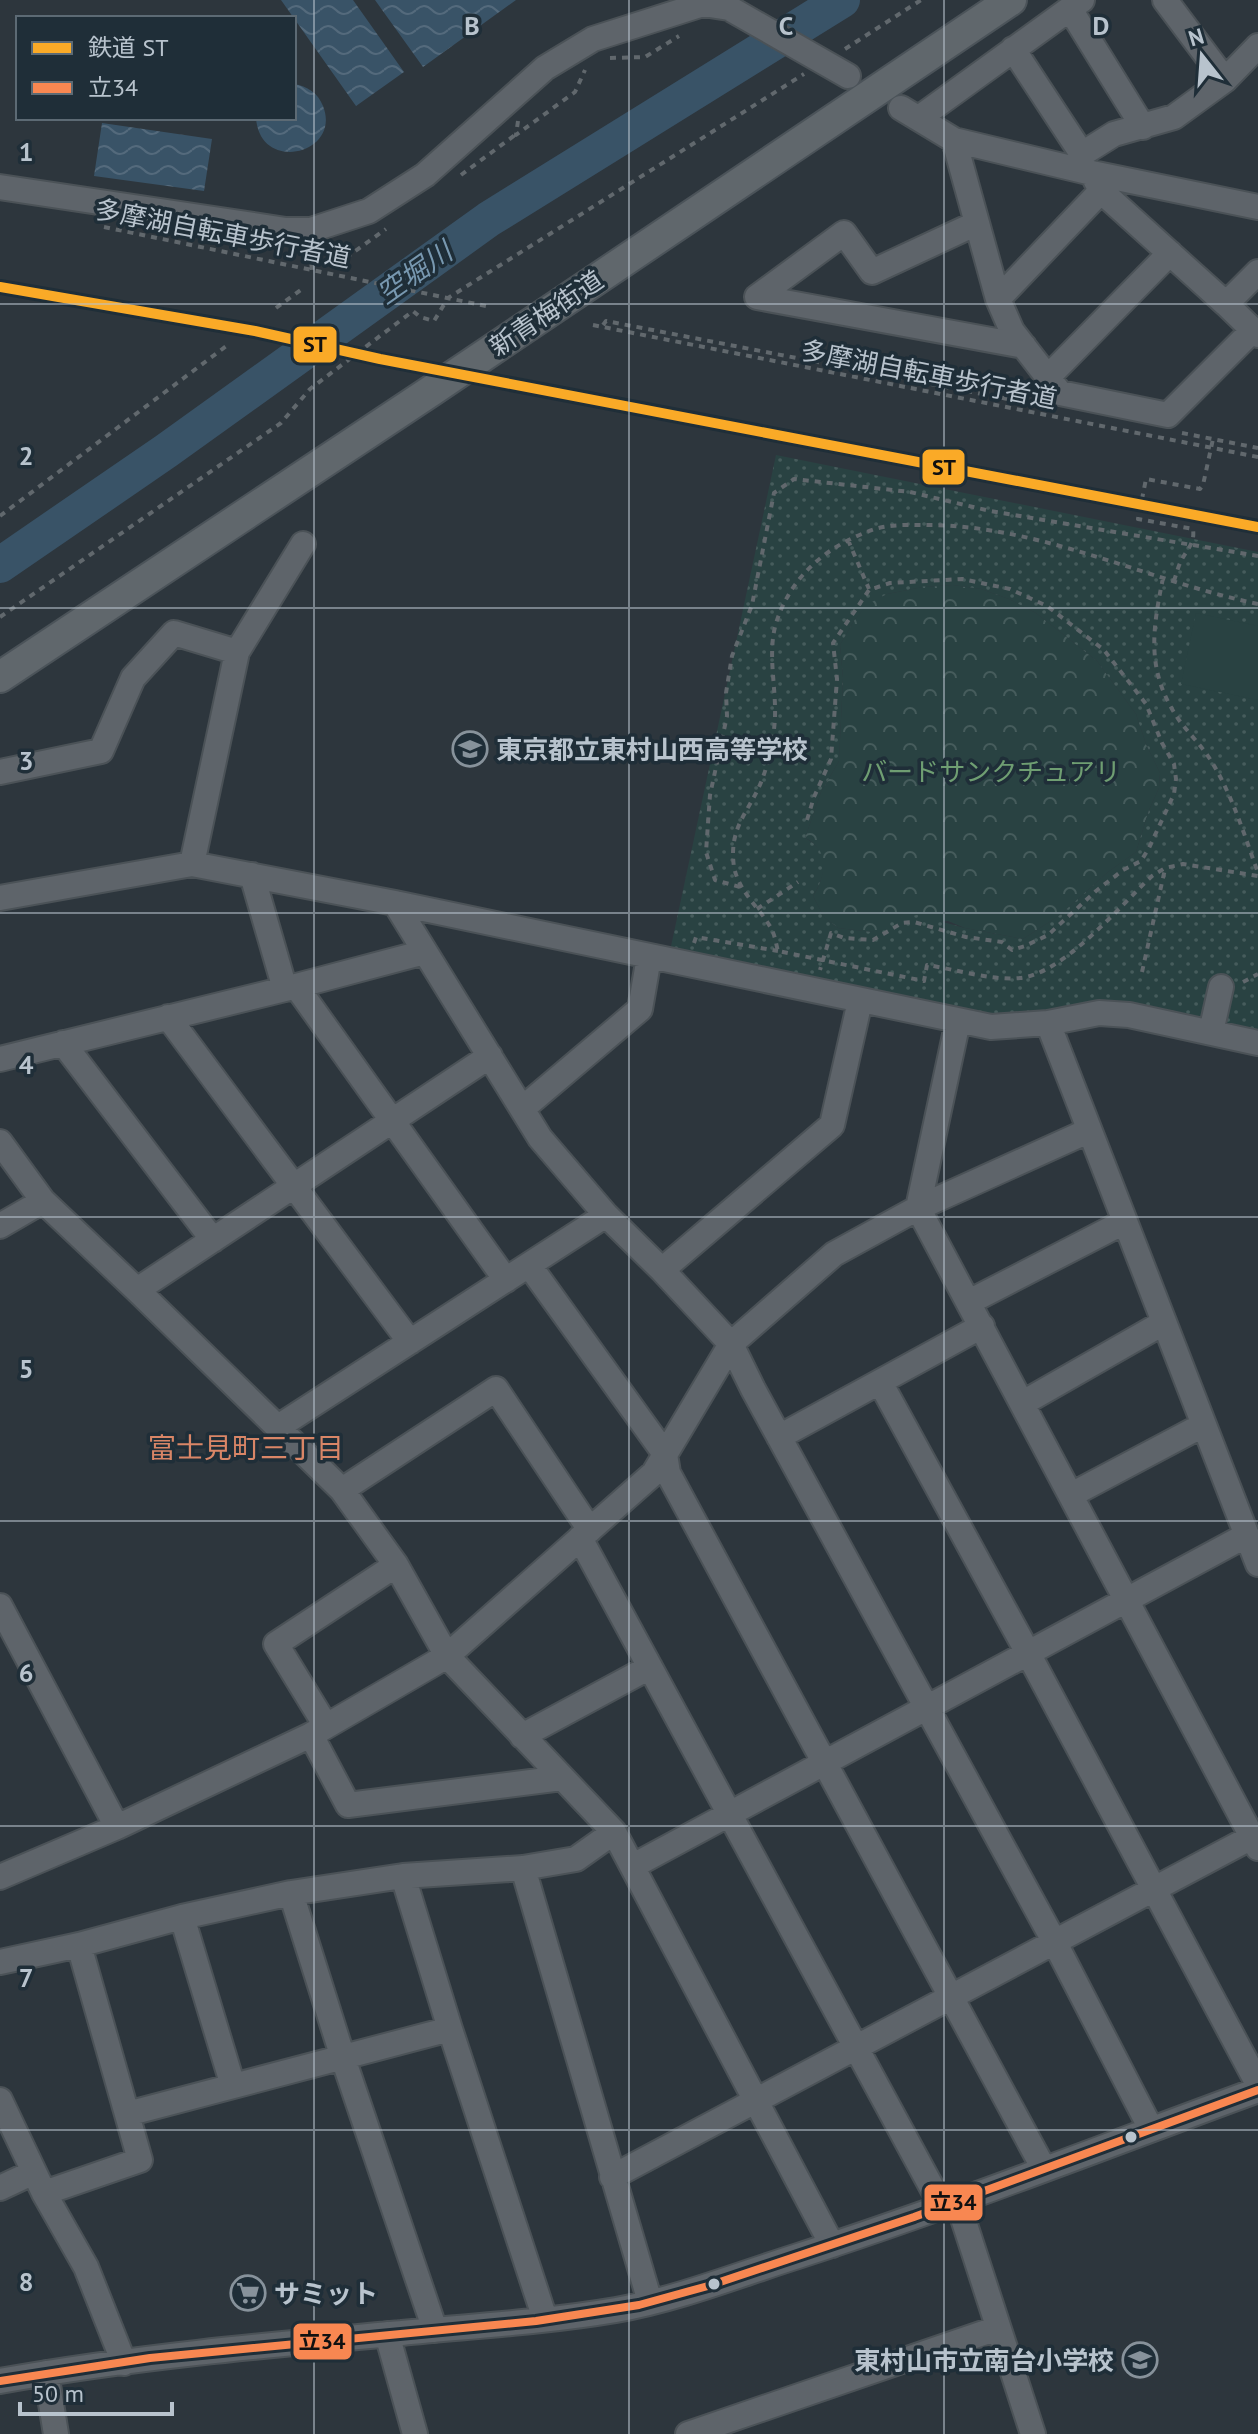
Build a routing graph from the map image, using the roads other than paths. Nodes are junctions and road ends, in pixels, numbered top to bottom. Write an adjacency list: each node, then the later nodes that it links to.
1 (1011, 0): 23 (main road, 新青梅街道)
2 (1165, 0): 7 (street)
3 (1076, 4): 5 (street); 8 (street)
4 (1258, 46): 7 (street)
5 (1013, 49): 9 (street); 10 (street)
6 (848, 76): 11 (street)
7 (1225, 80): 8 (street)
8 (1143, 127): 10 (street)
9 (954, 140): 10 (street); 13 (street)
10 (1089, 172): 12 (street); 14 (street); 16 (street)
11 (0, 187)
12 (1258, 207)
13 (977, 223): 16 (street); 19 (street)
14 (1170, 253): 17 (street); 20 (street)
15 (1258, 272): 17 (street)
16 (998, 299): 19 (street)
17 (1226, 304): 18 (street)
18 (1256, 333): 20 (street)
19 (1024, 346): 20 (street)
20 (1048, 377)
21 (303, 544): 22 (street)
22 (237, 652): 24 (street); 25 (street)
23 (0, 677)
24 (0, 772)
25 (192, 864): 26 (street); 27 (street)
26 (252, 875): 28 (street); 32 (street)
27 (0, 898)
28 (395, 903): 29 (street); 30 (street)
29 (425, 952): 32 (street); 40 (street)
30 (649, 957): 33 (street); 42 (street)
31 (1221, 987): 37 (street)
32 (290, 988): 34 (street); 43 (street)
33 (860, 1001): 35 (street); 54 (street)
34 (168, 1017): 38 (street); 46 (street)
35 (958, 1021): 36 (street); 48 (street)
36 (1048, 1023): 37 (street); 44 (street)
37 (1211, 1032): 39 (street)
38 (63, 1043): 41 (street); 52 (street)
39 (1258, 1043)
40 (490, 1056): 42 (street); 43 (street)
41 (0, 1059)
42 (522, 1109): 49 (street)
43 (393, 1120): 46 (street); 55 (street)
44 (1088, 1131): 48 (street); 50 (street)
45 (0, 1142): 47 (street)
46 (294, 1186): 52 (street); 60 (street)
47 (43, 1201): 51 (street); 56 (street)
48 (918, 1208): 57 (street); 61 (street)
49 (606, 1215): 53 (street); 54 (street)
50 (1124, 1222): 57 (street); 58 (street)
51 (0, 1226)
52 (213, 1240): 56 (street)
53 (529, 1265): 55 (street); 67 (street)
54 (662, 1270): 61 (street)
55 (506, 1280): 60 (street)
56 (137, 1290): 65 (street)
57 (969, 1302): 59 (street)
58 (1163, 1323): 63 (street); 64 (street)
59 (982, 1326): 62 (street); 63 (street)
60 (410, 1342): 65 (street)
61 (731, 1344): 66 (street); 67 (street)
62 (880, 1382): 66 (street); 76 (street)
63 (1023, 1403): 69 (street)
64 (1203, 1425): 69 (street); 71 (street)
65 (278, 1427): 68 (street)
66 (779, 1437): 79 (street)
67 (665, 1454): 70 (street); 82 (street)
68 (342, 1490): 70 (street); 73 (street)
69 (1071, 1495): 74 (street)
70 (585, 1534): 77 (street); 78 (street)
71 (1247, 1535): 72 (street); 74 (street)
72 (1258, 1564)
73 (396, 1565): 77 (street); 80 (street)
74 (1128, 1601): 76 (street); 87 (street)
75 (0, 1606): 85 (street)
76 (1028, 1653): 79 (street); 92 (street)
77 (447, 1656): 80 (street); 81 (street)
78 (650, 1667): 81 (street); 84 (street)
79 (927, 1707): 82 (street); 95 (street)
80 (318, 1730): 83 (street); 85 (street)
81 (522, 1736): 83 (street)
82 (824, 1765): 84 (street); 98 (street)
83 (562, 1778): 86 (street)
84 (730, 1813): 88 (street); 100 (street)
85 (117, 1827): 91 (street)
86 (614, 1832): 88 (street); 89 (street)
87 (1255, 1842): 92 (street)
88 (633, 1866): 105 (street)
89 (523, 1868): 90 (street); 109 (street)
90 (403, 1876): 93 (street); 99 (street)
91 (0, 1877)
92 (1155, 1889): 95 (street); 103 (street)
93 (291, 1893): 94 (street); 101 (street)
94 (182, 1917): 96 (street); 102 (street)
95 (1054, 1941): 98 (street); 107 (street)
96 (79, 1945): 97 (street); 106 (street)
97 (0, 1962)
98 (950, 1997): 100 (street); 108 (street)
99 (450, 2029): 101 (street); 115 (street)
100 (856, 2047): 105 (street); 112 (street)
101 (343, 2058): 102 (street); 117 (street)
102 (233, 2086): 106 (street)
103 (1258, 2087): 107 (street)
104 (0, 2100): 110 (street)
105 (756, 2100): 109 (street); 113 (street)
106 (127, 2114): 110 (street)
107 (1151, 2129): 108 (street)
108 (1044, 2169): 112 (street)
109 (612, 2177): 114 (street)
110 (39, 2182): 111 (street); 119 (street)
111 (0, 2188)
112 (950, 2205): 113 (street); 116 (street)
113 (832, 2245): 114 (street)
114 (650, 2302): 115 (street)
115 (545, 2319): 117 (street)
116 (998, 2328): 124 (street); 125 (street)
117 (435, 2330): 118 (street)
118 (387, 2334): 119 (street); 123 (street)
119 (124, 2363): 120 (street)
120 (46, 2373): 121 (street); 122 (street)
121 (0, 2381)
122 (56, 2434)
123 (415, 2434)
124 (688, 2434)
125 (1033, 2434)

